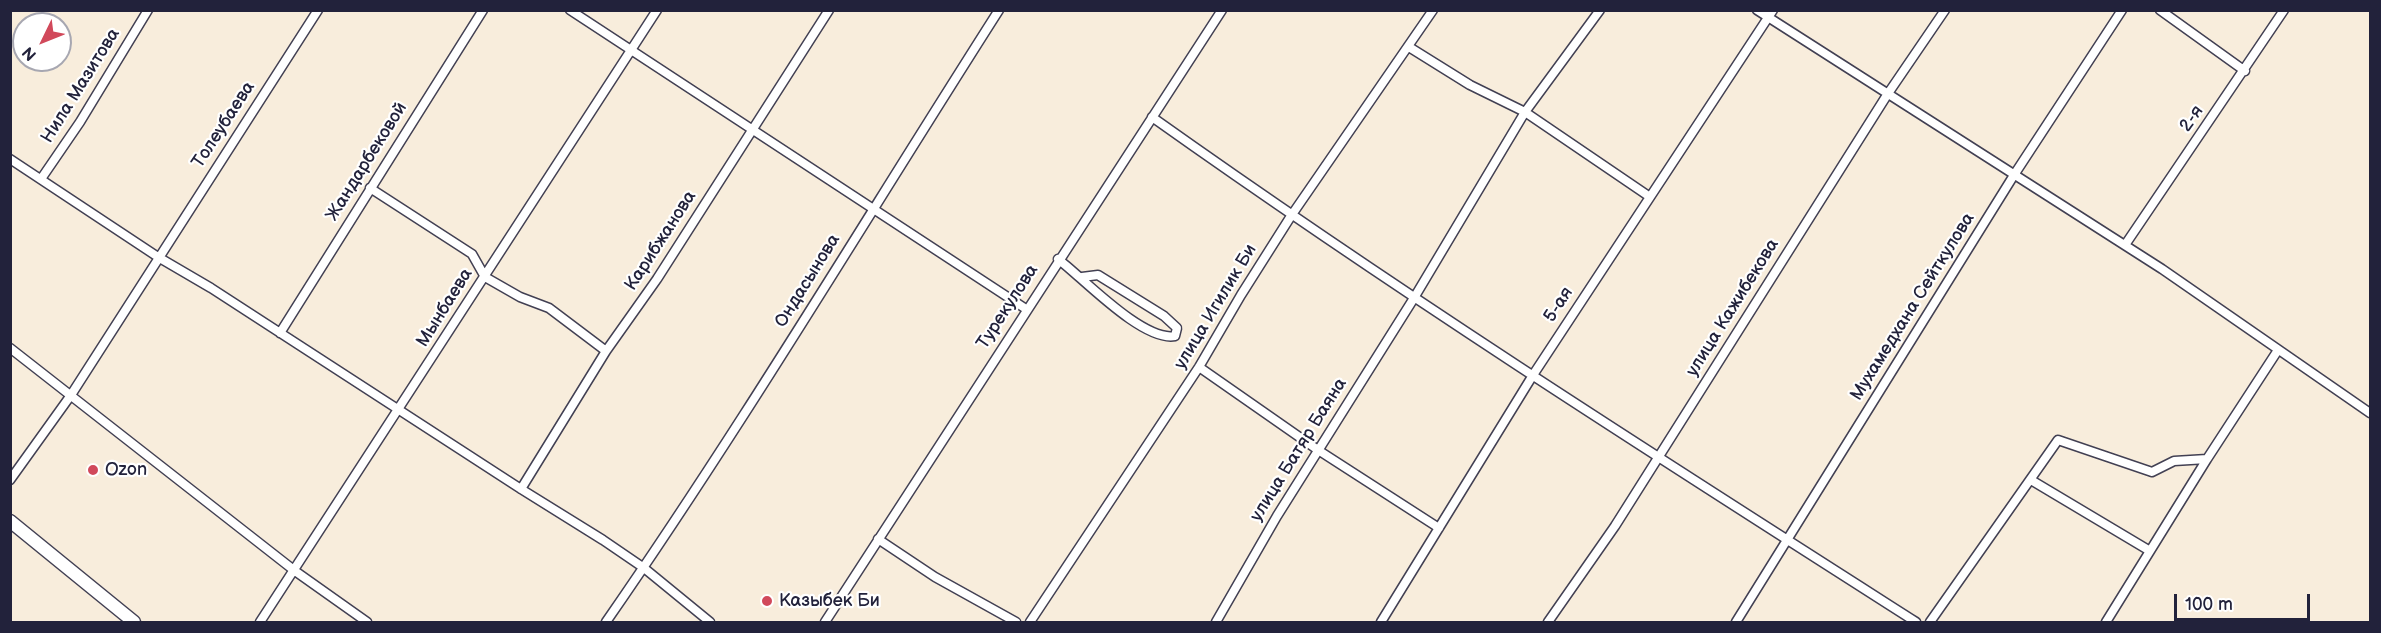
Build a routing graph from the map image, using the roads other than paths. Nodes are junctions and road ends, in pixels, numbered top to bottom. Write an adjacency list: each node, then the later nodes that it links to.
1 (148, 10): 26 (street, Нила Мазитова)
2 (318, 10): 32 (street, Толеубаева)
3 (483, 10): 27 (street, Жандарбековой)
4 (570, 10): 18 (street)
5 (657, 10): 18 (street, Мынбаева)
6 (829, 10): 23 (street, Карибжанова)
7 (999, 10): 29 (street, Ондасынова)
8 (1222, 10): 22 (street, Турекулова)
9 (1433, 10): 17 (street, улица Игилик Би)
10 (1600, 10): 21 (street, улица Батяр Баяна)
11 (1757, 10): 16 (street)
12 (1945, 10): 20 (street, улица Кажибекова)
13 (2122, 10): 25 (street, Мухамедхана Сейткулова)
14 (2160, 10): 19 (street)
15 (2284, 10): 19 (street, 2-я)
16 (1771, 14): 20 (street); 28 (street, 5-ая)
17 (1409, 47): 21 (street); 30 (street, улица Игилик Би)
18 (630, 51): 23 (street); 34 (street, Мынбаева)
19 (2245, 71): 31 (street, 2-я)
20 (1887, 95): 25 (street); 48 (street, улица Кажибекова)
21 (1525, 112): 28 (street); 36 (street, улица Батяр Баяна)
22 (1152, 117): 30 (street); 33 (street, Турекулова)
23 (753, 130): 29 (street); 41 (street, Карибжанова)
24 (10, 159): 26 (street)
25 (2014, 175): 31 (street); 56 (street, Мухамедхана Сейткулова)
26 (41, 179): 32 (street)
27 (370, 188): 34 (street); 38 (street, Жандарбековой)
28 (1650, 197): 43 (street, 5-ая)
29 (872, 208): 37 (street); 58 (street, Ондасынова)
30 (1291, 216): 36 (street); 42 (street, улица Игилик Би)
31 (2125, 245): 40 (street)
32 (158, 257): 38 (street); 44 (street, Толеубаева)
33 (1058, 259): 35 (street); 37 (street, Турекулова)
34 (485, 277): 41 (street); 45 (street, Мынбаева)
35 (1082, 277): 35 (street)
36 (1414, 298): 43 (street); 47 (street, улица Батяр Баяна)
37 (1026, 309): 55 (street, Турекулова)
38 (280, 333): 45 (street)
39 (10, 348): 44 (street)
40 (2278, 350): 46 (street); 49 (street)
41 (606, 351): 52 (street, Карибжанова)
42 (1199, 367): 47 (street); 67 (street, улица Игилик Би)
43 (1533, 375): 48 (street); 54 (street, 5-ая)
44 (71, 395): 50 (street, Толеубаева); 59 (street)
45 (399, 411): 52 (street); 59 (street, Мынбаева)
46 (2370, 413)
47 (1318, 450): 54 (street); 68 (street, улица Батяр Баяна)
48 (1658, 456): 56 (street); 70 (street, улица Кажибекова)
49 (2208, 459): 51 (street); 57 (street)
50 (10, 480)
51 (2031, 480): 57 (street); 73 (street)
52 (521, 489): 58 (street)
53 (10, 521): 60 (main road)
54 (1439, 528): 69 (street, 5-ая)
55 (878, 539): 65 (street, Турекулова); 66 (street)
56 (1788, 541): 71 (street, Мухамедхана Сейткулова); 72 (street)
57 (2150, 551): 74 (street)
58 (644, 568): 63 (street, Ондасынова); 64 (street)
59 (295, 571): 61 (street, Мынбаева); 62 (street)
60 (134, 622)
61 (260, 622)
62 (367, 622)
63 (606, 622)
64 (710, 622)
65 (825, 622)
66 (1016, 622)
67 (1030, 622)
68 (1216, 622)
69 (1381, 622)
70 (1548, 622)
71 (1736, 622)
72 (1916, 622)
73 (1930, 622)
74 (2106, 622)

